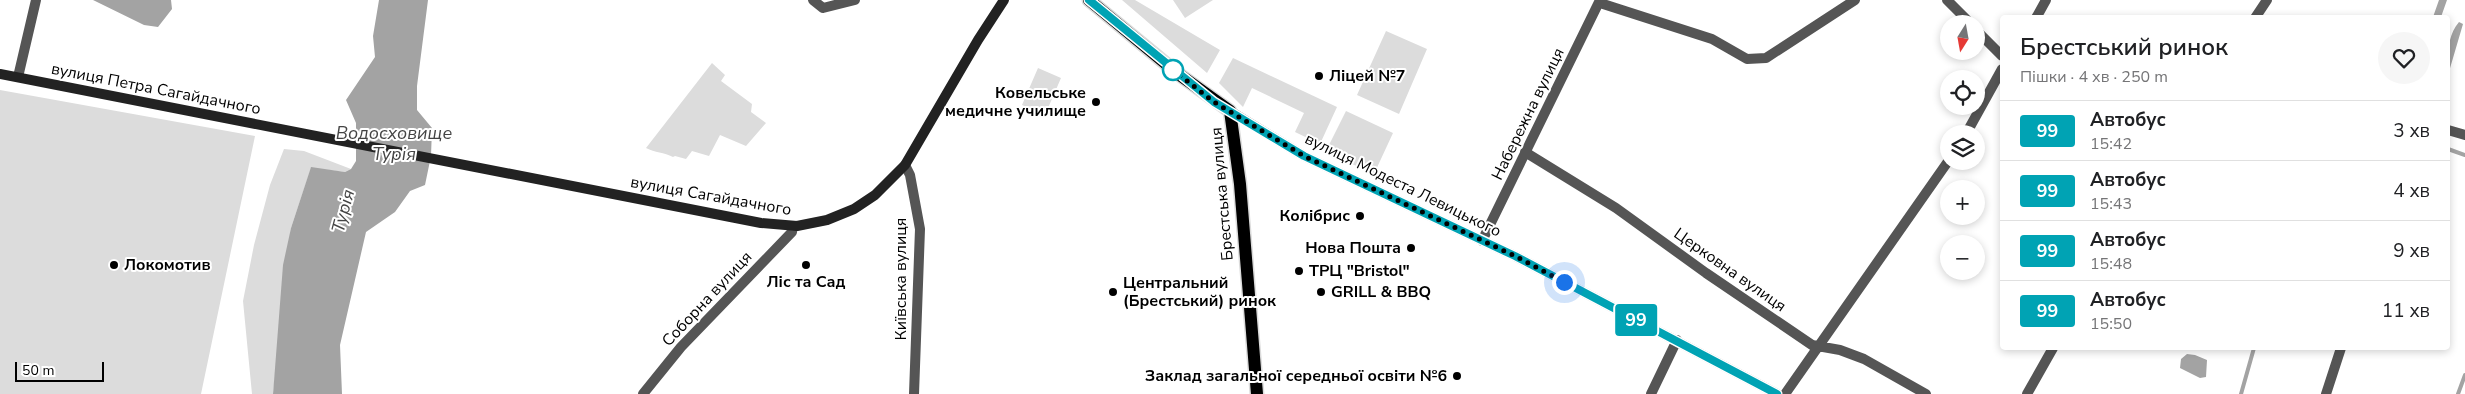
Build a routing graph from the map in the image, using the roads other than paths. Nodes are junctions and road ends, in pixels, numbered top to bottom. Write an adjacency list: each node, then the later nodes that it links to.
1 (36, 0): 18 (street)
2 (813, 0): 3 (street)
3 (855, 0)
4 (1004, 0): 25 (main road, вулиця Сагайдачного)
5 (1089, 0): 19 (main road, Брестська вулиця)
6 (1855, 0): 10 (street)
7 (1947, 0): 11 (street)
8 (2046, 0): 12 (street)
9 (2267, 0): 13 (street)
10 (1600, 1): 24 (street, Набережна вулиця)
11 (1961, 15)
12 (2038, 15)
13 (2257, 15)
14 (1985, 39): 15 (street)
15 (2000, 54)
16 (2000, 73): 20 (street)
17 (0, 74): 18 (main road, вулиця Петра Сагайдачного)
18 (18, 77): 22 (main road, вулиця Петра Сагайдачного)
19 (1230, 111): 28 (street, вулиця Модеста Левицького); 35 (main road, Брестська вулиця)
20 (1971, 125)
21 (2450, 131): 23 (street)
22 (306, 134): 27 (main road, вулиця Сагайдачного)
23 (2465, 136)
24 (1525, 152): 28 (street, Набережна вулиця); 30 (street, Церковна вулиця)
25 (905, 165): 27 (main road, вулиця Сагайдачного); 34 (street, Київська вулиця)
26 (1942, 170): 30 (street)
27 (793, 226): 33 (street, Соборна вулиця)
28 (1482, 241): 29 (street, вулиця Модеста Левицького)
29 (1677, 340): 36 (street); 37 (street, вулиця Модеста Левицького)
30 (1819, 346): 38 (street); 39 (street, Церковна вулиця)
31 (2052, 350): 40 (street)
32 (2340, 350): 41 (street)
33 (643, 394)
34 (914, 394)
35 (1257, 394)
36 (1651, 394)
37 (1777, 394)
38 (1785, 394)
39 (1926, 394)
40 (2028, 394)
41 (2326, 394)

